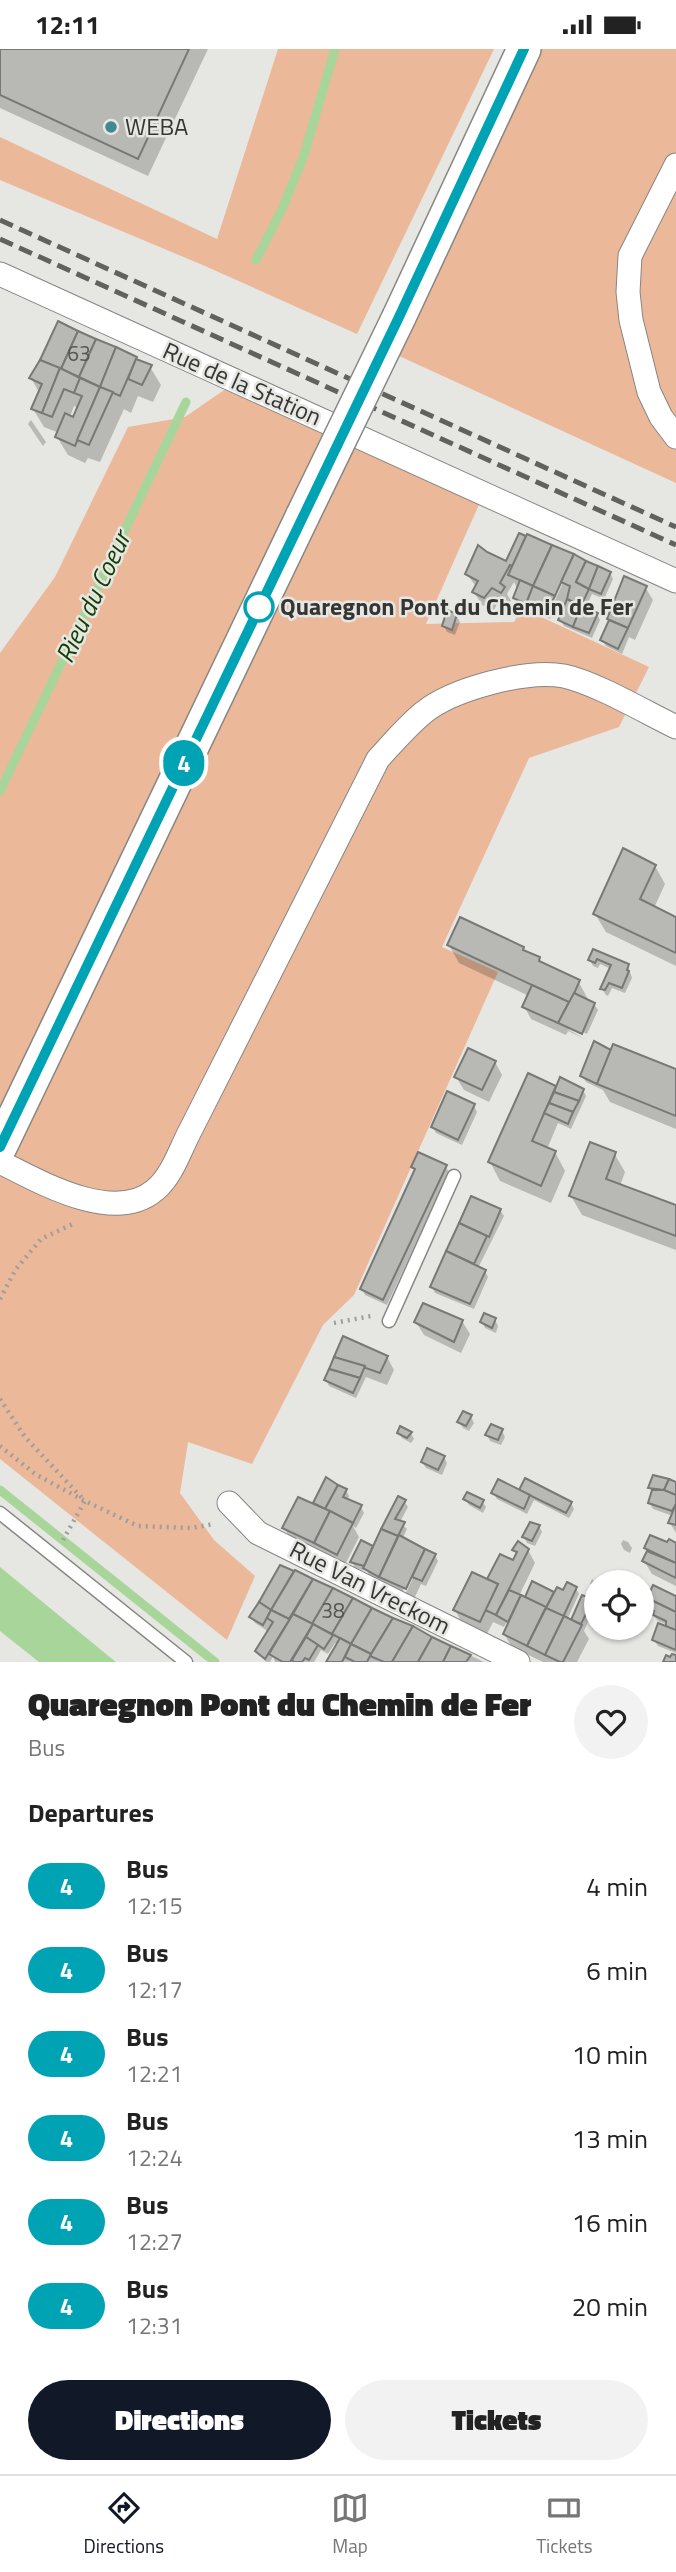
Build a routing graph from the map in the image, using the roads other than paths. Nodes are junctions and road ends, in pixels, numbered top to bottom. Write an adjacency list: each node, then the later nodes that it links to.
1 (524, 49): 7 (main road, bridge)
2 (676, 165): 4 (street)
3 (0, 274): 5 (street, Rue de la Station)
4 (676, 437)
5 (676, 580)
6 (676, 727): 8 (street)
7 (0, 1147)
8 (0, 1162)
9 (454, 1176): 10 (lane)
10 (389, 1321)
11 (229, 1503): 14 (street, Rue Van Vreckom)
12 (0, 1513): 13 (lane)
13 (186, 1662)
14 (518, 1662)

